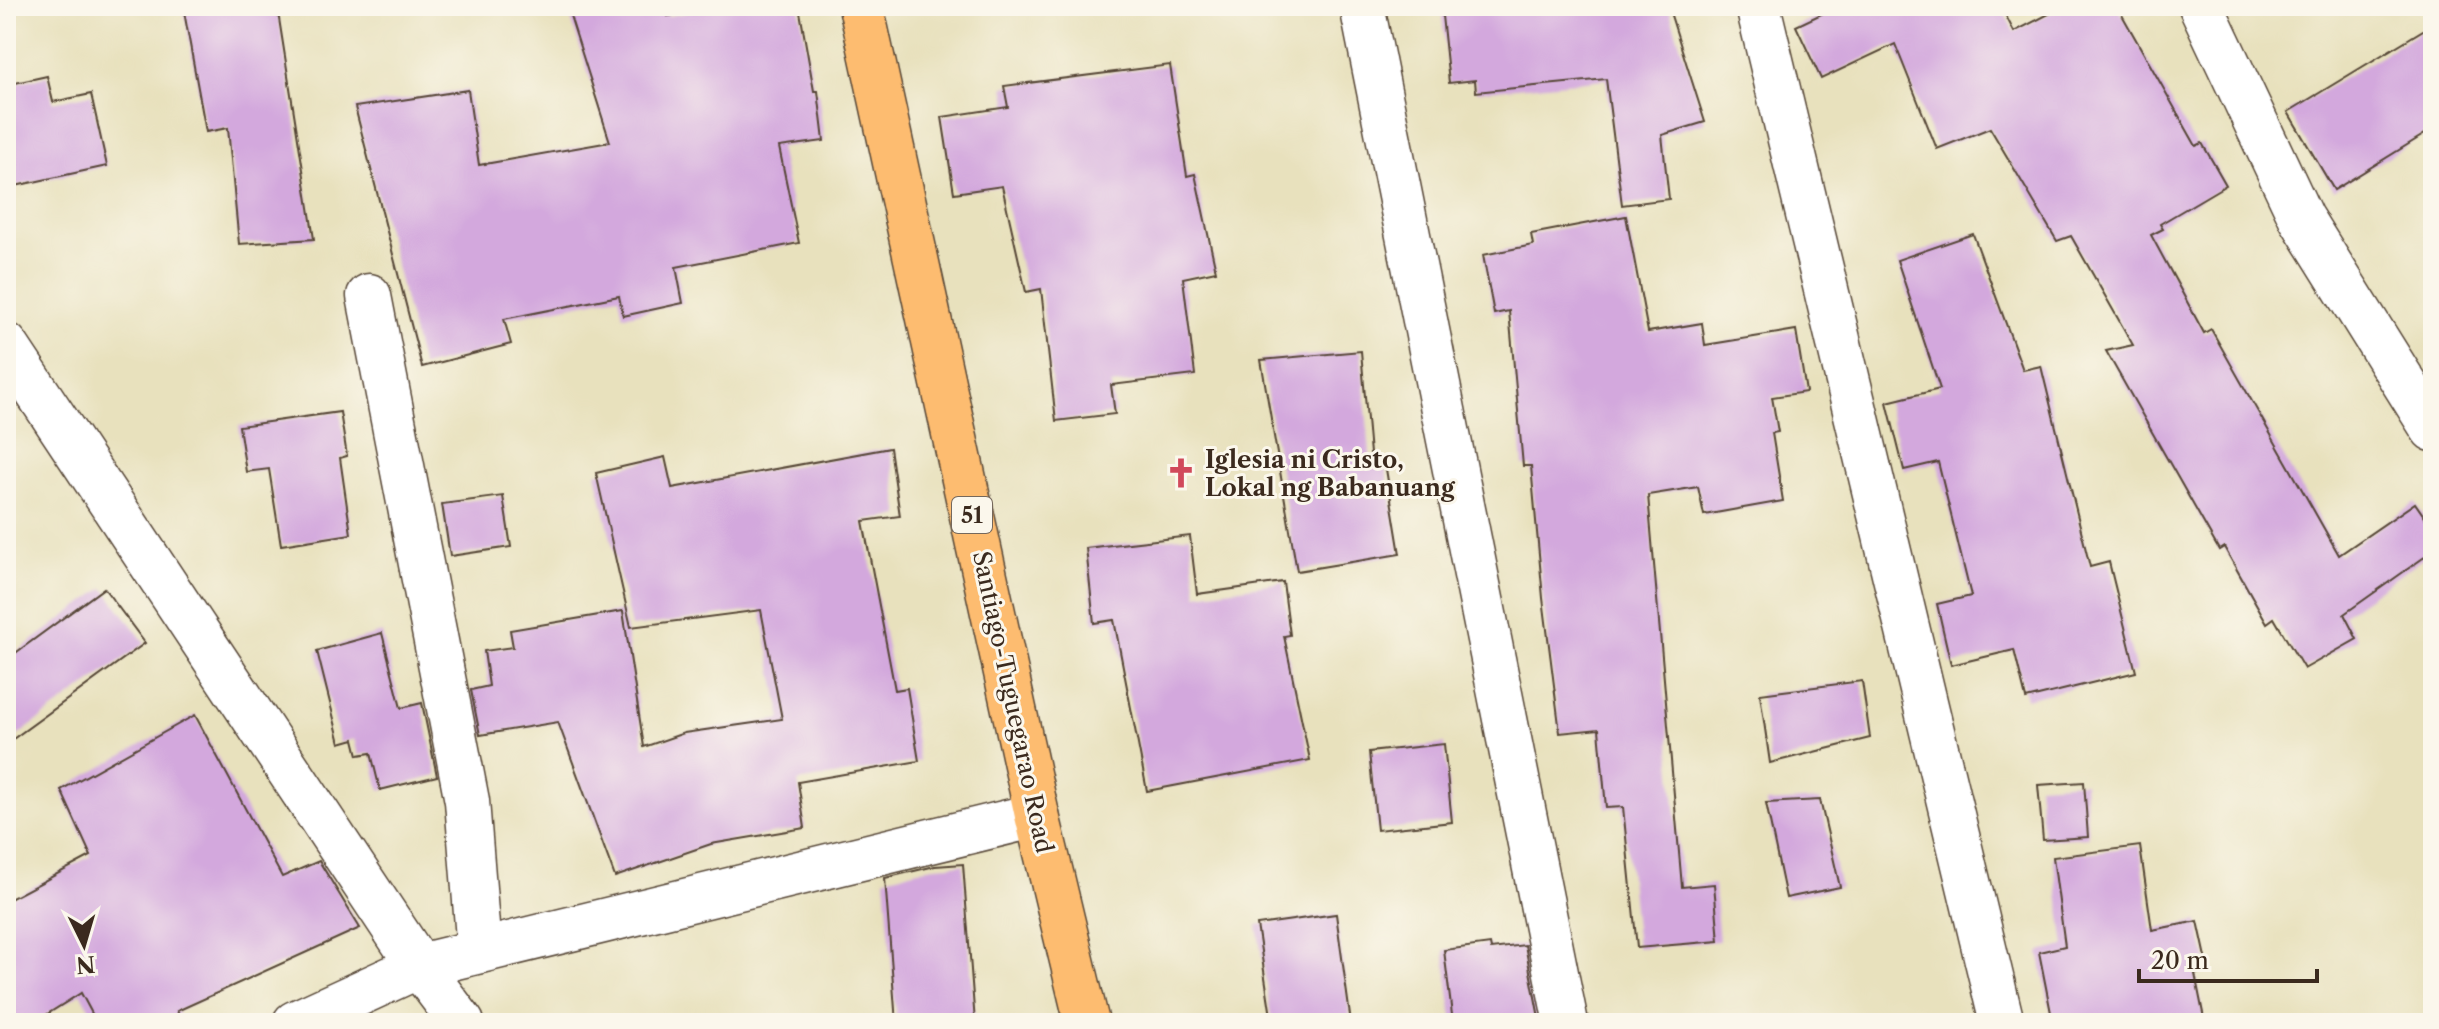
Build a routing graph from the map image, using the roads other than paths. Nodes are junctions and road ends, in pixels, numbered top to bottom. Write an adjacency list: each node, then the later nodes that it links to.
1 (861, 6): 8 (highway, Santiago-Tuguegarao Road / 51)
2 (1362, 6): 14 (street)
3 (1758, 6): 15 (street)
4 (2201, 6): 7 (street)
5 (369, 296): 9 (street)
6 (6, 345): 10 (street)
7 (2433, 429)
8 (1037, 815): 9 (street); 13 (highway, Santiago-Tuguegarao Road / 51)
9 (479, 951): 10 (street)
10 (419, 966): 11 (street); 12 (street)
11 (295, 1023)
12 (462, 1023)
13 (1087, 1023)
14 (1566, 1023)
15 (2002, 1023)

